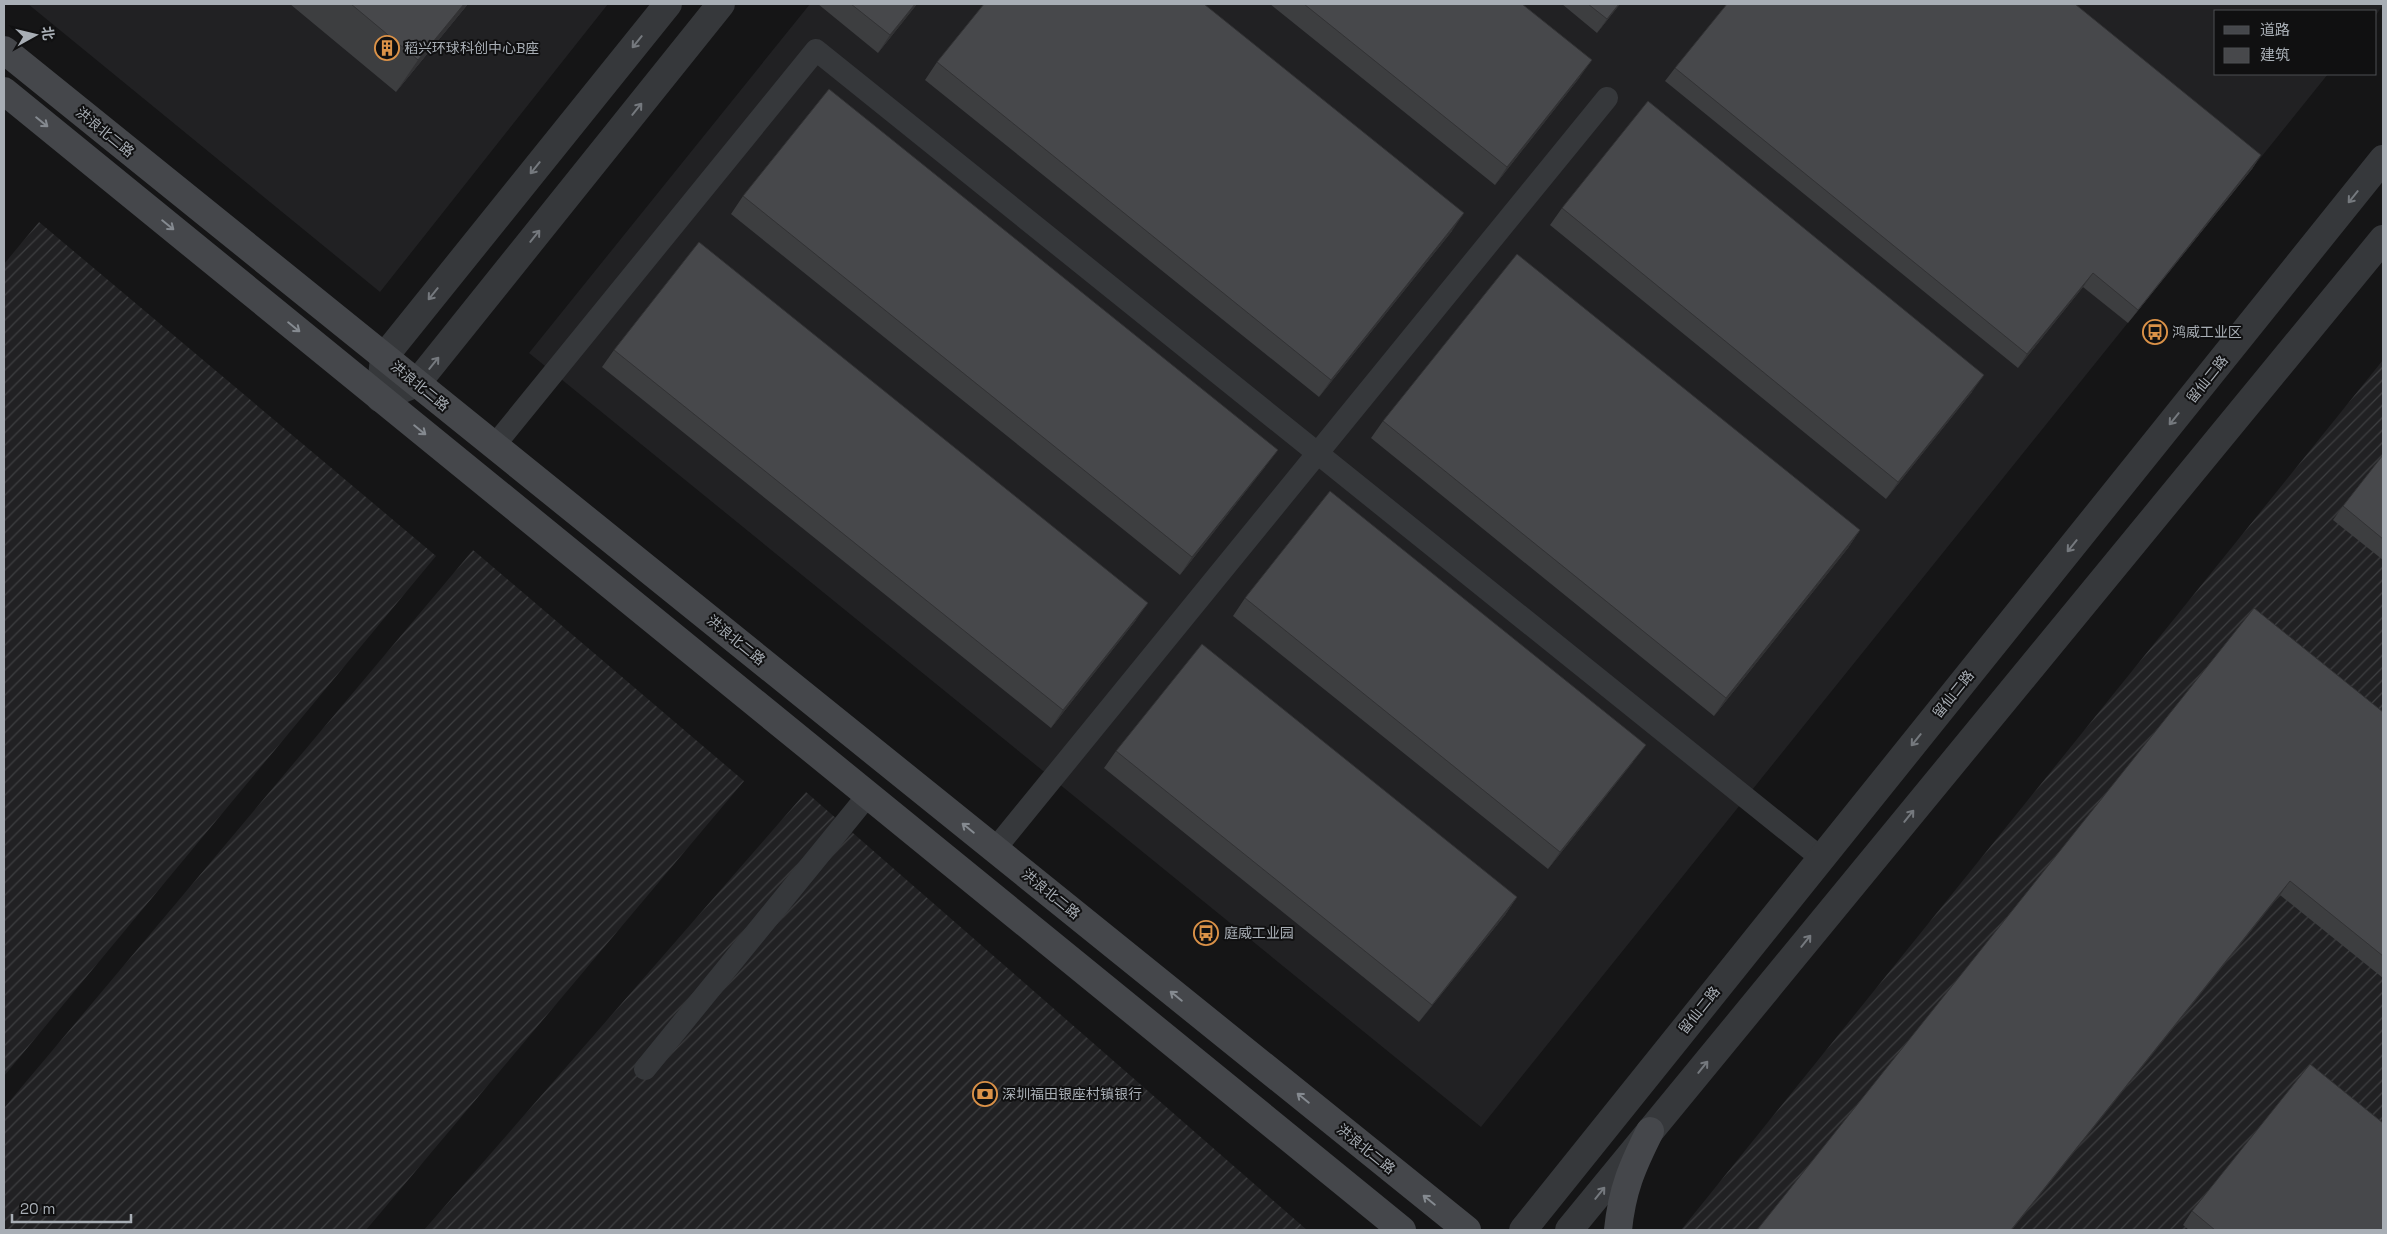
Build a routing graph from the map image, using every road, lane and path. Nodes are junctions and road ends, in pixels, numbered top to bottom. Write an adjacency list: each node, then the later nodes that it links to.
1 (668, 4): 8 (street, one-way to 8)
2 (721, 4): 9 (street, one-way to 2)
3 (4, 50): 8 (main road, 洪浪北二路)
4 (4, 91): 10 (main road, one-way to 10)
5 (1607, 98): 12 (lane)
6 (2383, 159): 15 (street, 留仙二路, one-way to 15)
7 (2383, 239): 17 (street, one-way to 7)
8 (384, 357): 9 (main road, 洪浪北二路); 10 (street)
9 (417, 383): 10 (street); 11 (main road, 洪浪北二路)
10 (380, 398): 13 (main road, one-way to 13)
11 (494, 446): 12 (lane); 14 (main road, 洪浪北二路, one-way to 11)
12 (1318, 453): 14 (lane); 15 (lane)
13 (868, 795): 16 (lane); 18 (main road)
14 (995, 849): 21 (main road, 洪浪北二路, one-way to 14)
15 (1822, 858): 22 (street, 留仙二路)
16 (645, 1069)
17 (1650, 1131): 23 (street, one-way to 17); 24 (main road)
18 (1348, 1186): 19 (main road); 20 (main road)
19 (1372, 1230)
20 (1402, 1230)
21 (1467, 1230)
22 (1523, 1230)
23 (1569, 1230)
24 (1618, 1230)

